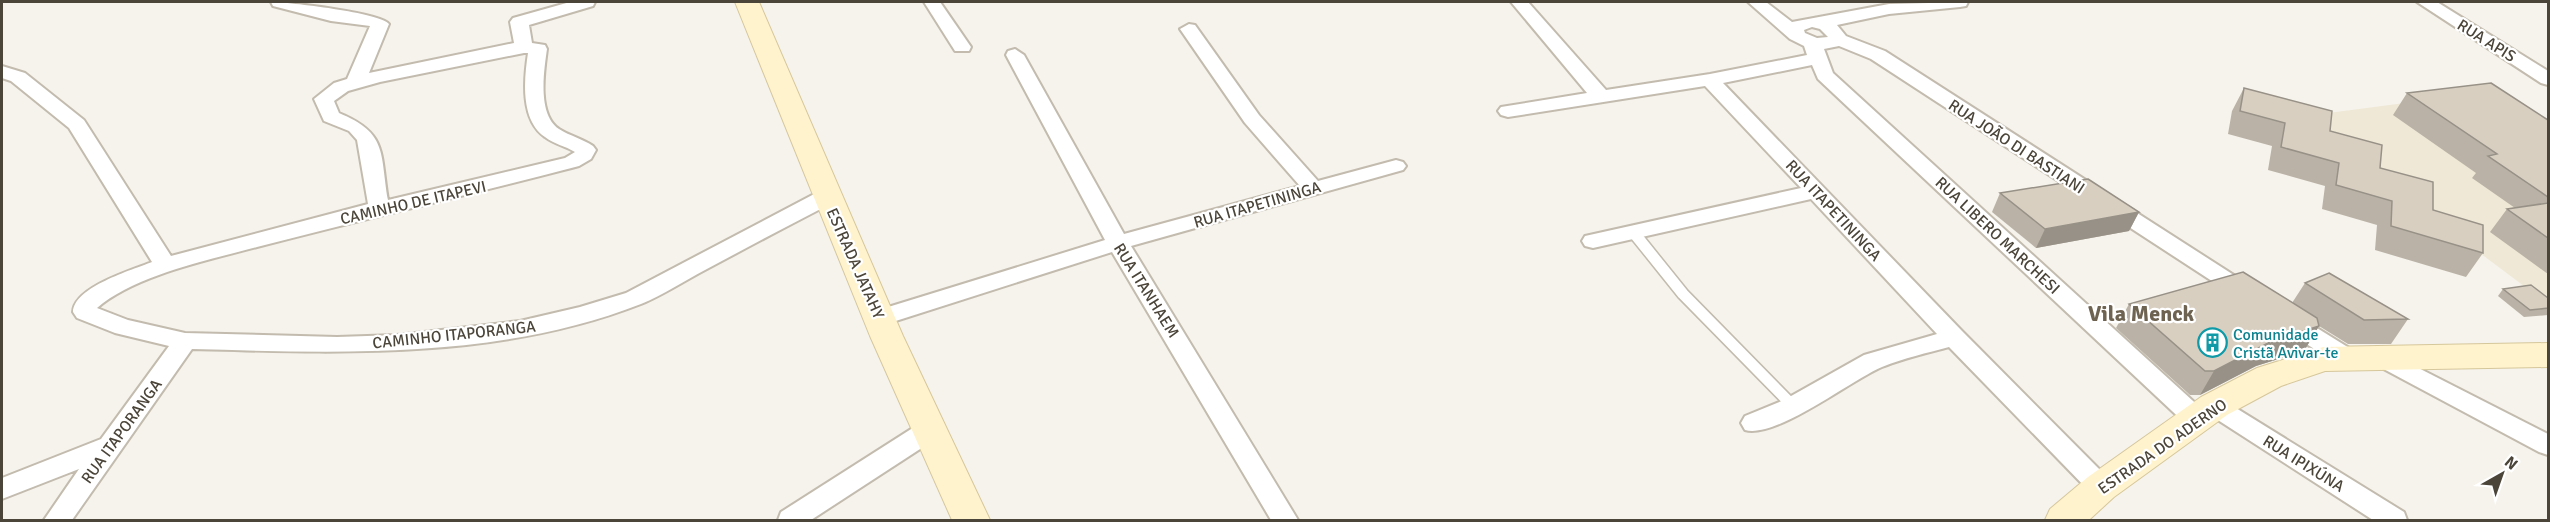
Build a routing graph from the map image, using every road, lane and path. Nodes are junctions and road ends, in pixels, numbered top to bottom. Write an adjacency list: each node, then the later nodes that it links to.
1 (279, 2): 17 (street)
2 (587, 2): 11 (street, CAMINHO DE ITAPEVI)
3 (747, 2): 23 (street, ESTRADA JATAHY)
4 (932, 2): 12 (street)
5 (1519, 2): 18 (street)
6 (1756, 2): 10 (street, RUA LIBERO MARCHESI)
7 (1960, 2): 10 (street)
8 (2426, 2): 15 (street, RUA APIS)
9 (1189, 30): 21 (street)
10 (1811, 40): 16 (street); 34 (street, RUA JOÃO DI BASTIANI); 37 (street, RUA LIBERO MARCHESI)
11 (524, 47): 17 (street); 24 (street, CAMINHO DE ITAPEVI)
12 (962, 47)
13 (1015, 55): 27 (street, RUA ITANHAEM)
14 (2, 72): 28 (street)
15 (2548, 79)
16 (1710, 80): 18 (street); 22 (street, RUA ITAPETININGA)
17 (356, 82): 24 (street)
18 (1601, 97): 19 (street)
19 (1508, 111)
20 (1396, 166): 21 (street, RUA ITAPETININGA)
21 (1313, 188): 27 (street, RUA ITAPETININGA)
22 (1816, 191): 25 (street); 31 (street, RUA ITAPETININGA)
23 (826, 197): 30 (street, ESTRADA JATAHY); 32 (street, CAMINHO ITAPORANGA)
24 (379, 208): 28 (street, CAMINHO DE ITAPEVI)
25 (1634, 233): 26 (street); 36 (lane)
26 (1593, 241)
27 (1118, 243): 30 (street, RUA ITAPETININGA); 47 (street, RUA ITANHAEM)
28 (165, 265): 29 (street, CAMINHO DE ITAPEVI)
29 (101, 292): 32 (street, CAMINHO ITAPORANGA)
30 (880, 318): 39 (street, ESTRADA JATAHY)
31 (1954, 337): 36 (street); 43 (street, RUA ITAPETININGA)
32 (185, 341): 41 (street, RUA ITAPORANGA)
33 (2548, 355): 35 (street, ESTRADA DO ADERNO)
34 (2345, 357): 35 (street, ESTRADA DO ADERNO); 37 (street, ESTRADA DO ADERNO)
35 (2387, 360): 40 (street)
36 (1793, 406): 38 (street)
37 (2205, 412): 43 (street, ESTRADA DO ADERNO); 48 (street, RUA IPIXÚNA)
38 (1754, 423)
39 (928, 431): 45 (street); 46 (street, ESTRADA JATAHY)
40 (2548, 445)
41 (110, 446): 42 (street); 44 (street, RUA ITAPORANGA)
42 (2, 489)
43 (2082, 509)
44 (57, 520)
45 (791, 520)
46 (971, 520)
47 (1286, 520)
48 (2394, 520)

